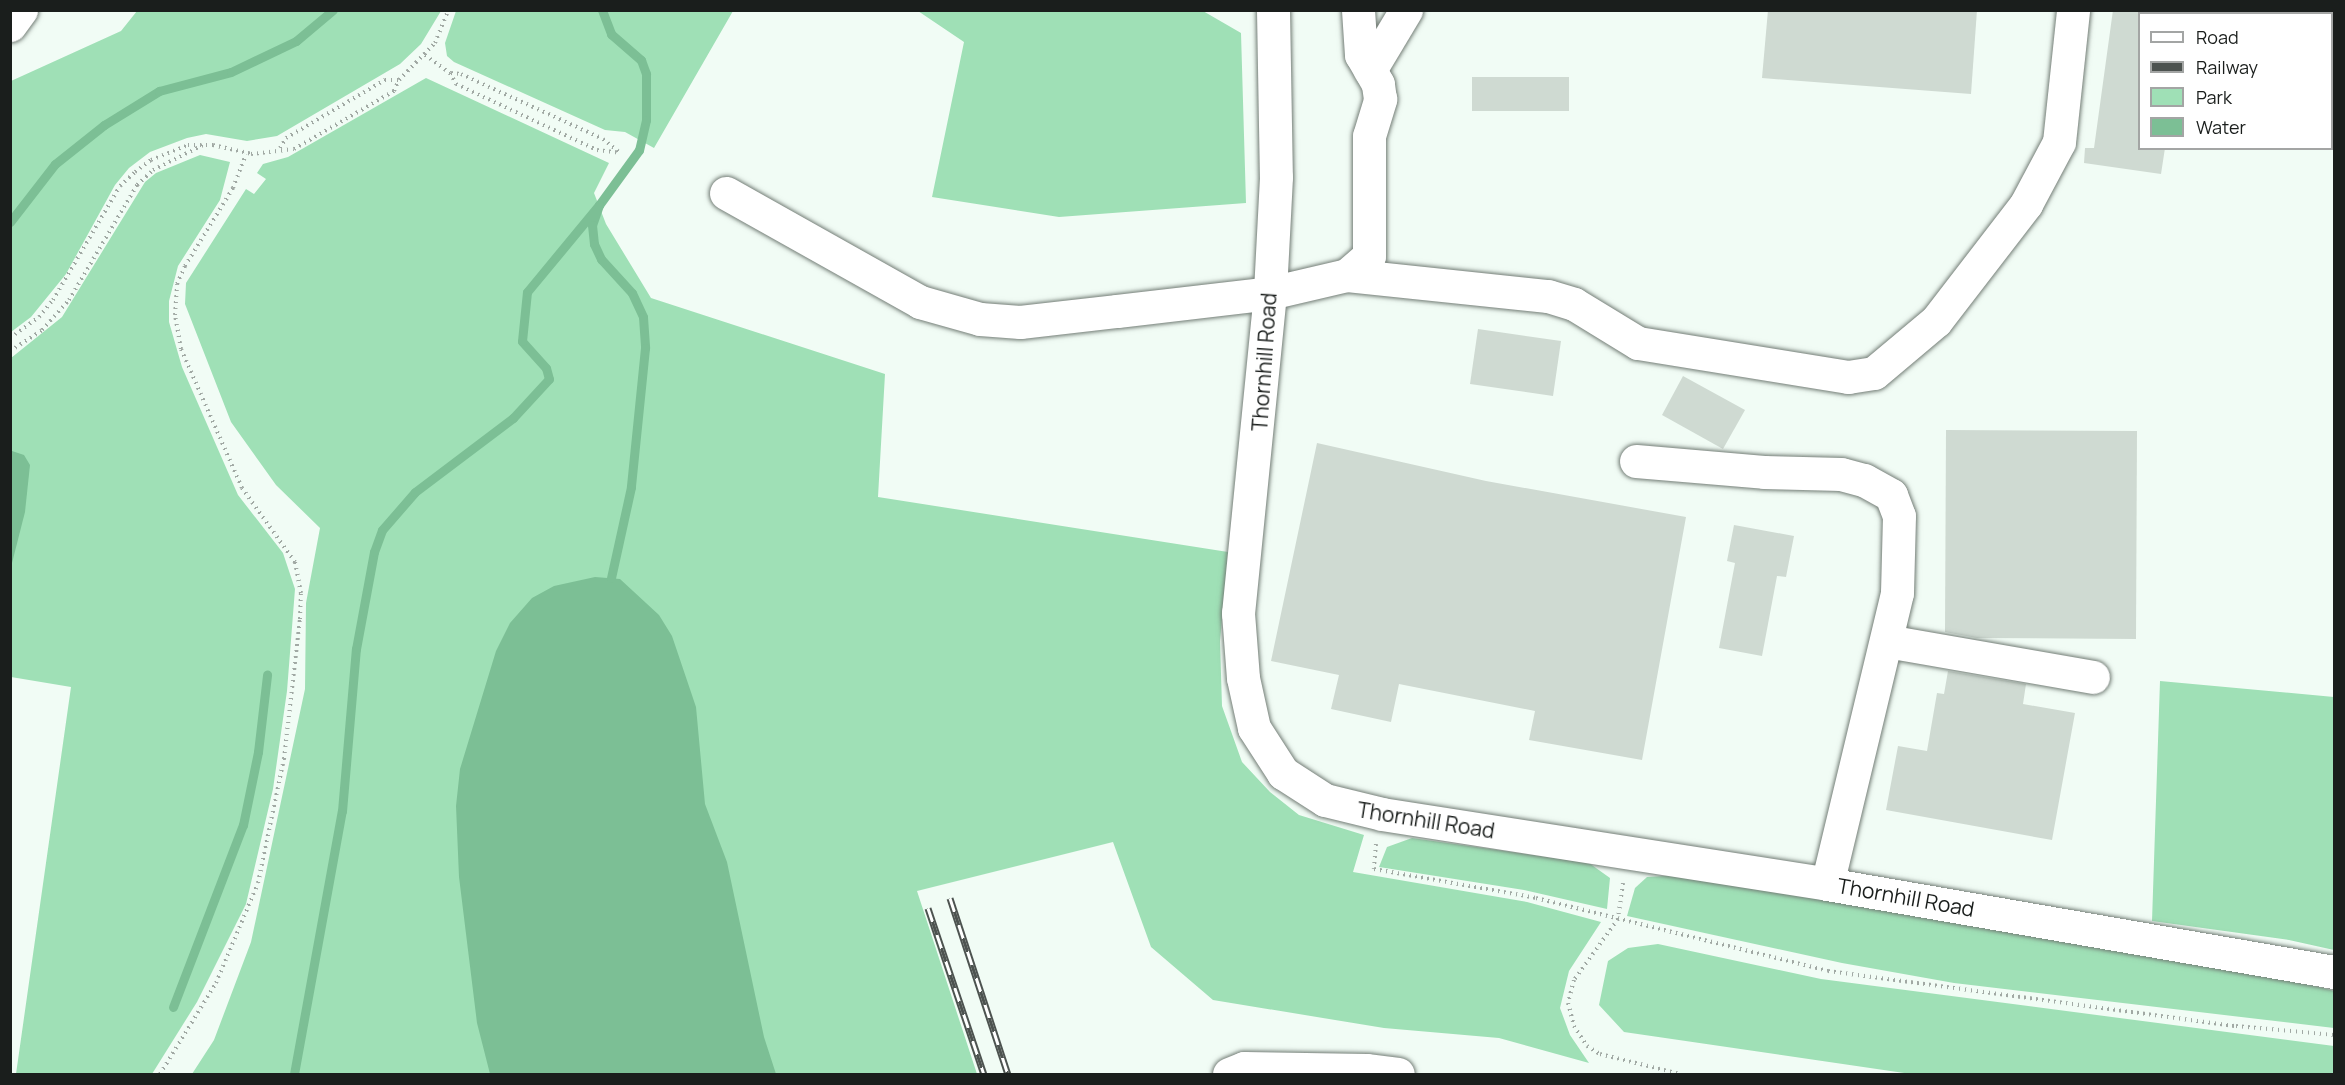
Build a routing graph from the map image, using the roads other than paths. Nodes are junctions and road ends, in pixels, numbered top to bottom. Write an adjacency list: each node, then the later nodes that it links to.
1 (21, 10): 6 (street)
2 (1358, 10): 7 (street)
3 (1406, 10): 7 (street)
4 (2073, 10): 9 (street)
5 (1274, 14): 10 (street, Thornhill Road)
6 (10, 25)
7 (1370, 70): 9 (street)
8 (726, 193): 10 (street)
9 (1347, 275): 10 (street)
10 (1270, 293): 14 (street, Thornhill Road)
11 (1636, 461): 12 (street)
12 (1887, 641): 13 (street); 14 (street)
13 (2093, 677)
14 (1827, 884): 15 (street, Thornhill Road)
15 (2334, 972)
16 (1229, 1074): 17 (street)
17 (1398, 1074)

